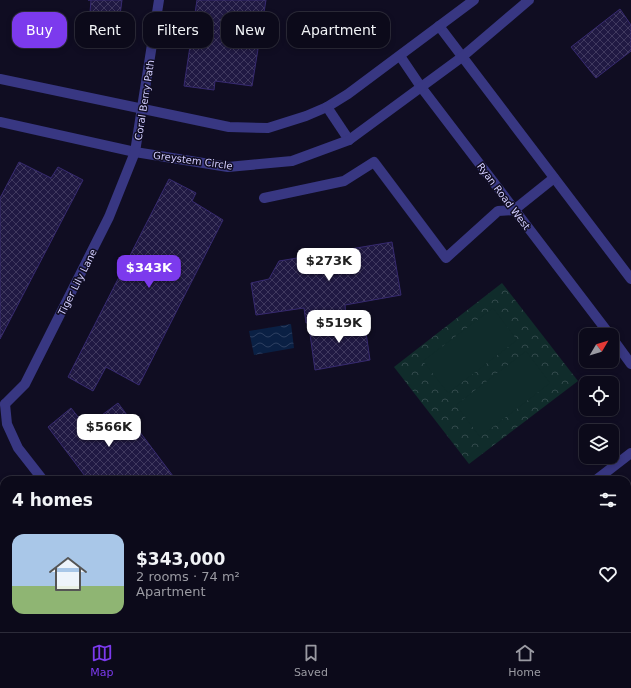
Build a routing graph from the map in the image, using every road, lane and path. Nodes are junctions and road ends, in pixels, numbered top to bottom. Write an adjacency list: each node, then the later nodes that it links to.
1 (159, 0): 10 (street, Coral Berry Path)
2 (474, 0): 4 (street)
3 (529, 0): 6 (street, Greystem Circle)
4 (439, 26): 5 (street); 6 (street)
5 (400, 56): 8 (street, Ryan Road West); 9 (street)
6 (462, 57): 8 (street, Greystem Circle); 14 (street)
7 (0, 79): 10 (street)
8 (421, 87): 12 (street, Greystem Circle); 16 (street, Ryan Road West)
9 (327, 107): 10 (street); 12 (street)
10 (142, 108): 13 (street, Coral Berry Path)
11 (0, 122): 13 (street, Greystem Circle)
12 (349, 140): 13 (street, Greystem Circle)
13 (135, 152): 21 (street, Tiger Lily Lane)
14 (554, 178): 16 (street); 17 (street)
15 (264, 198): 16 (street)
16 (514, 210): 18 (street, Ryan Road West)
17 (631, 279)
18 (605, 328)
19 (619, 348): 20 (street)
20 (631, 364)
21 (3, 404): 23 (street)
22 (631, 453): 24 (street)
23 (40, 476)
24 (601, 476)

